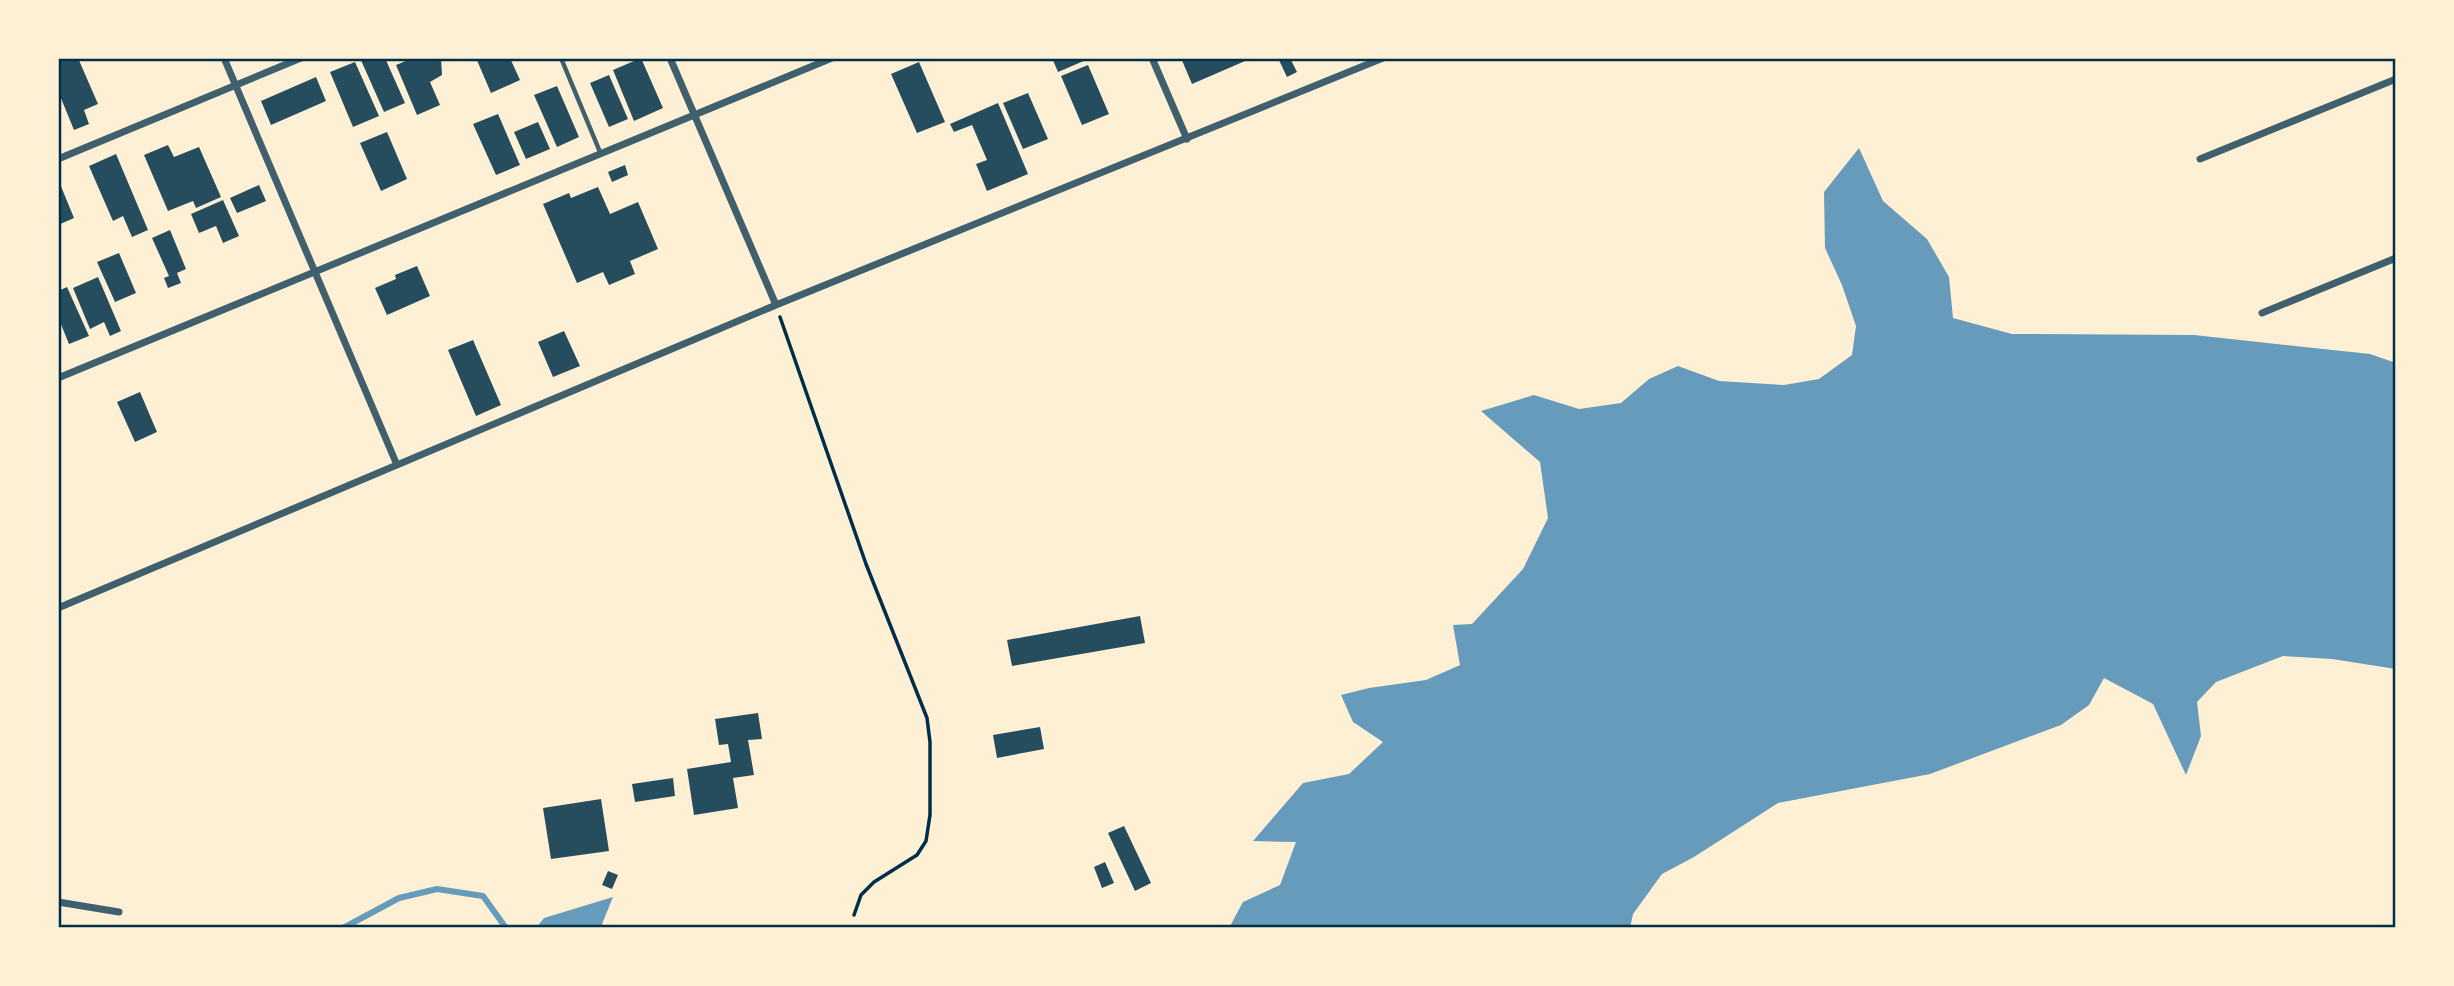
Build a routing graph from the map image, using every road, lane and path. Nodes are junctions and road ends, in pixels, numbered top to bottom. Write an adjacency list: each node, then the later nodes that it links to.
1 (224, 58): 9 (street)
2 (301, 58): 9 (street)
3 (561, 58): 12 (lane)
4 (670, 58): 10 (street)
5 (832, 58): 10 (street)
6 (1152, 58): 11 (street)
7 (1384, 58): 11 (street)
8 (2396, 79): 14 (street)
9 (236, 86): 13 (street); 16 (street)
10 (693, 114): 12 (street); 17 (street)
11 (1187, 139): 17 (street)
12 (600, 152): 16 (street)
13 (58, 159)
14 (2200, 159)
15 (2396, 258): 18 (street)
16 (314, 271): 19 (street); 20 (street)
17 (776, 305): 20 (street); 24 (path)
18 (2262, 313)
19 (58, 378)
20 (397, 465): 21 (street)
21 (58, 608)
22 (58, 902): 23 (street)
23 (119, 912)
24 (854, 915)

